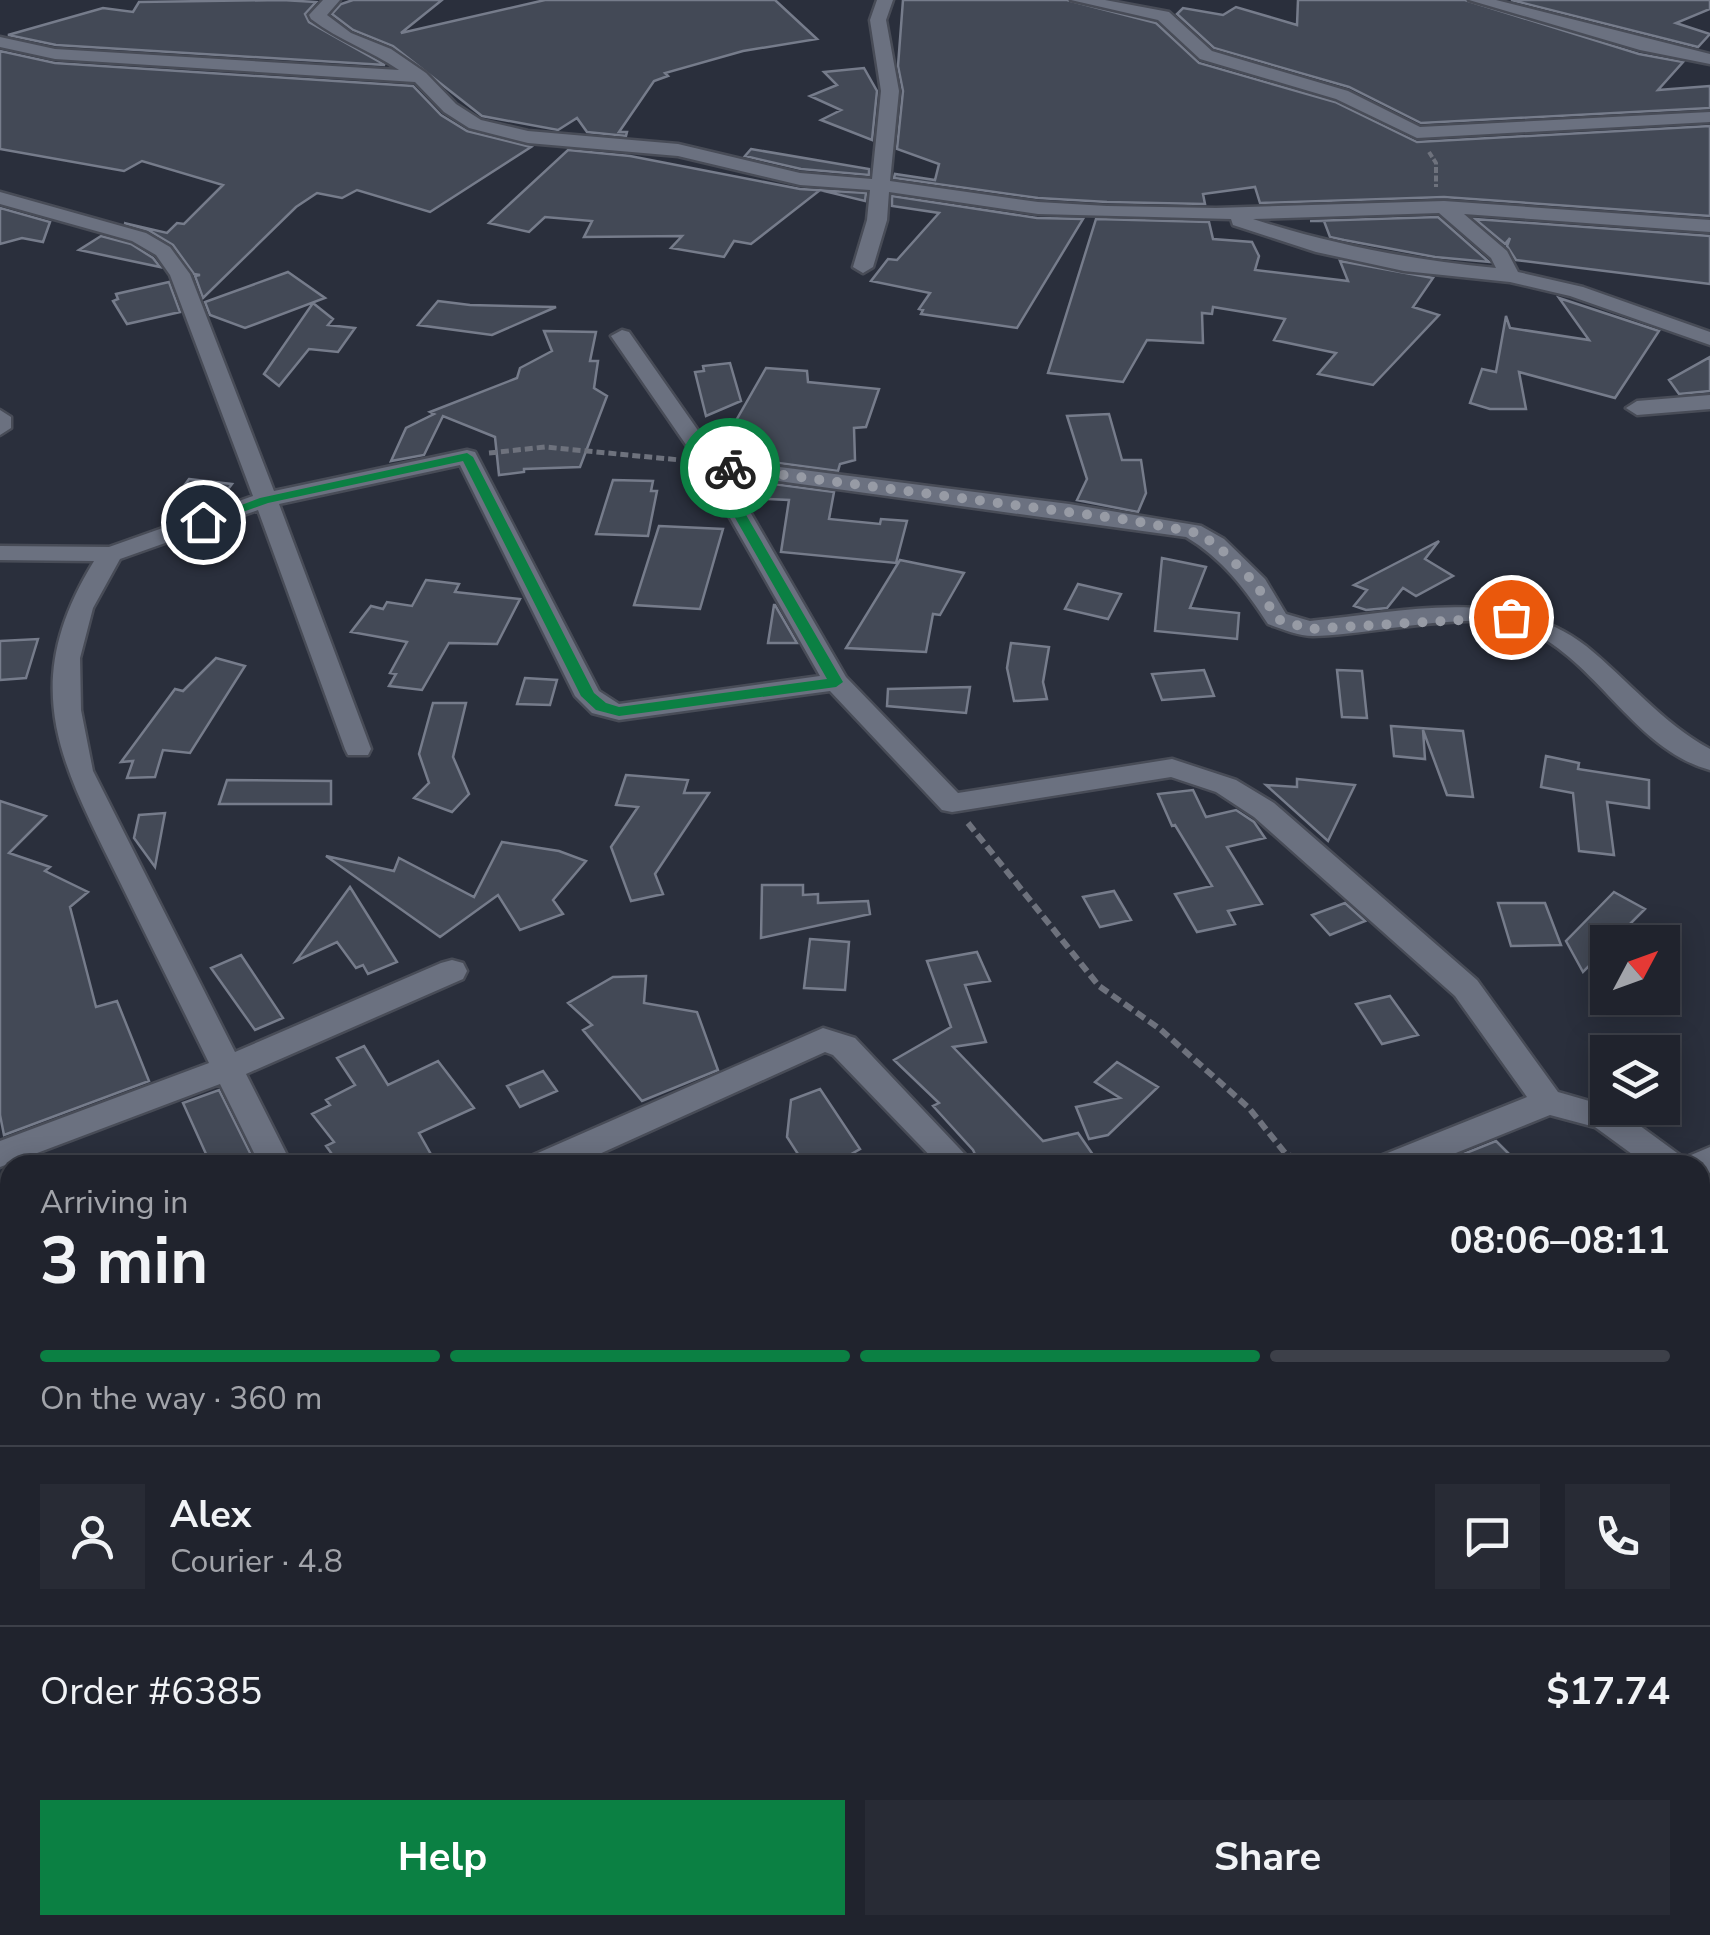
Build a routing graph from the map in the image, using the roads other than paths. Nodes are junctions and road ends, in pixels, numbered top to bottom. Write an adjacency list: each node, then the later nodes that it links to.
1 (332, 0): 7 (street)
2 (885, 0): 9 (street)
3 (1079, 0): 8 (street)
4 (1477, 0): 6 (street)
5 (0, 42): 7 (street)
6 (1710, 58)
7 (420, 77): 9 (street)
8 (1710, 117)
9 (879, 185): 12 (street); 14 (street)
10 (0, 198): 23 (street)
11 (1444, 207): 12 (street); 13 (street); 15 (street)
12 (1216, 214): 15 (street)
13 (1710, 226)
14 (863, 267)
15 (1510, 276): 17 (street)
16 (622, 336): 22 (street)
17 (1710, 339)
18 (1710, 402): 19 (street)
19 (1636, 408)
20 (0, 417): 21 (street)
21 (0, 428)
22 (711, 465): 26 (street); 28 (street)
23 (264, 500): 25 (street); 26 (street); 27 (street)
24 (0, 553): 25 (street)
25 (112, 554): 30 (street)
26 (836, 682): 31 (street)
27 (358, 749)
28 (1710, 761)
29 (452, 971): 30 (street)
30 (227, 1068): 32 (street); 33 (street)
31 (1548, 1102): 36 (street); 37 (street)
32 (0, 1154)
33 (271, 1155)
34 (565, 1155): 35 (street)
35 (949, 1155)
36 (1417, 1155)
37 (1657, 1155)

